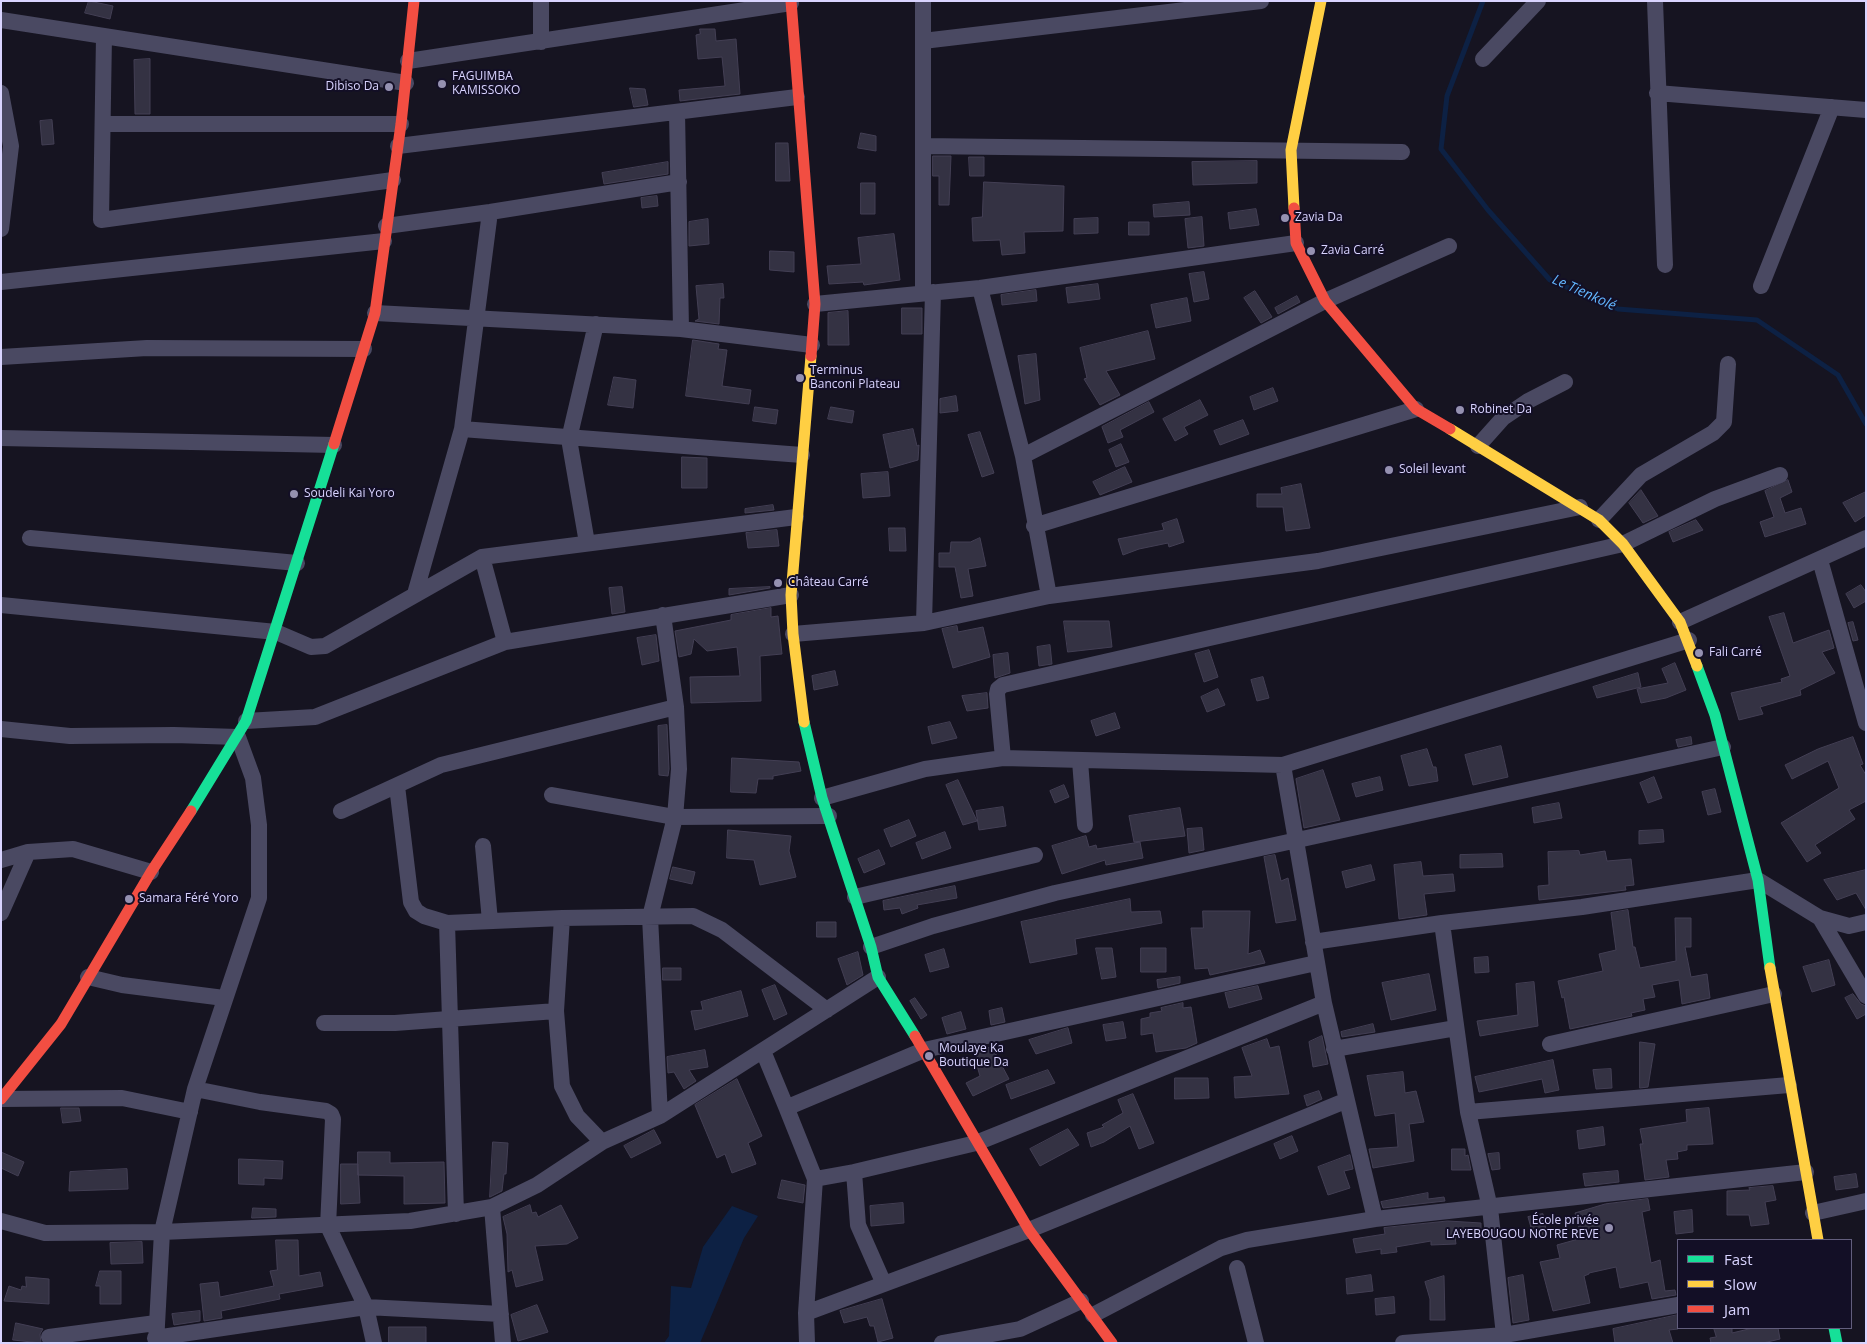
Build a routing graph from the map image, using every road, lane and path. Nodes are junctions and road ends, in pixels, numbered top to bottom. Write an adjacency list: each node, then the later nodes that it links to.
1 (414, 1): 14 (street)
2 (541, 1): 12 (street)
3 (923, 1): 11 (street)
4 (1261, 1): 11 (street)
5 (1321, 1): 26 (street)
6 (1538, 1): 13 (street)
7 (1655, 1): 17 (street)
8 (791, 2): 12 (street); 18 (street)
9 (1, 20): 10 (street)
10 (104, 36): 15 (street); 22 (street)
11 (923, 41): 25 (street)
12 (541, 42): 14 (street)
13 (1483, 59)
14 (408, 60): 15 (street)
15 (406, 83): 23 (street)
16 (1, 93): 31 (street)
17 (1657, 93): 19 (street); 35 (street)
18 (797, 97): 21 (street); 41 (street)
19 (1832, 108): 20 (street); 37 (street)
20 (1866, 110)
21 (677, 112): 24 (street); 29 (street)
22 (103, 124): 23 (street); 28 (street)
23 (402, 124): 24 (street)
24 (398, 146): 28 (street)
25 (923, 146): 26 (street); 39 (street)
26 (1291, 150): 27 (street); 33 (street)
27 (1402, 152)
28 (393, 180): 32 (street)
29 (679, 182): 30 (street); 45 (street)
30 (490, 212): 32 (street); 43 (street)
31 (1, 230)
32 (385, 234): 36 (street); 42 (street)
33 (1296, 244): 38 (street); 40 (street)
34 (1449, 246): 40 (street)
35 (1665, 265)
36 (1, 282)
37 (1761, 286)
38 (980, 288): 39 (street); 58 (street)
39 (928, 292): 41 (street); 77 (street)
40 (1325, 301): 51 (street); 58 (street)
41 (814, 304): 46 (street)
42 (375, 314): 43 (street); 47 (street)
43 (476, 317): 44 (street); 52 (street)
44 (596, 324): 45 (street); 54 (street)
45 (681, 329): 46 (street)
46 (812, 345): 57 (street)
47 (364, 349): 48 (street); 55 (street)
48 (1, 357)
49 (1728, 364): 62 (street)
50 (1565, 382): 56 (street)
51 (1416, 409): 56 (street); 63 (street)
52 (462, 429): 54 (street); 71 (street)
53 (1, 438): 55 (street)
54 (569, 439): 57 (street); 66 (street)
55 (334, 445): 70 (street)
56 (1478, 446): 60 (street)
57 (802, 455): 61 (street)
58 (1023, 456): 63 (street)
59 (1780, 475): 67 (street)
60 (1580, 508): 62 (street); 73 (street)
61 (796, 517): 66 (street); 72 (street)
62 (1599, 520): 67 (street)
63 (1034, 526): 73 (street)
64 (30, 538): 70 (street)
65 (1866, 538): 69 (street)
66 (586, 543): 68 (street)
67 (1623, 544): 76 (street); 88 (street)
68 (482, 557): 71 (street); 81 (street)
69 (1820, 560): 76 (street); 84 (street)
70 (297, 563): 78 (street)
71 (415, 594): 78 (street)
72 (791, 595): 75 (street); 79 (street)
73 (1049, 596): 77 (street)
74 (1, 606): 78 (street)
75 (663, 615): 81 (street); 82 (street)
76 (1680, 622): 80 (street)
77 (924, 623): 79 (street)
78 (276, 632): 83 (street)
79 (793, 634): 93 (street)
80 (1689, 640): 87 (street); 90 (street)
81 (505, 642): 83 (street)
82 (676, 707): 91 (street); 96 (street)
83 (246, 721): 86 (street)
84 (1866, 722)
85 (1, 729): 86 (street)
86 (238, 737): 103 (street); 121 (street)
87 (1722, 747): 98 (street); 104 (street)
88 (1004, 758): 89 (street); 93 (street)
89 (1080, 762): 90 (street); 97 (street)
90 (1283, 765): 98 (street)
91 (397, 786): 94 (street); 112 (street)
92 (552, 795): 96 (street)
93 (822, 798): 95 (street)
94 (341, 811)
95 (829, 816): 96 (street); 105 (street)
96 (675, 817): 107 (street)
97 (1084, 825)
98 (1294, 841): 114 (street); 115 (street)
99 (482, 846): 110 (street)
100 (28, 852): 102 (street); 103 (street); 106 (street)
101 (1035, 854): 105 (street)
102 (1, 860)
103 (150, 872): 117 (street)
104 (1758, 880): 109 (street); 113 (street); 119 (street)
105 (855, 897): 115 (street)
106 (1, 913)
107 (650, 917): 108 (street); 123 (street); 139 (street)
108 (562, 918): 110 (street); 124 (street)
109 (1820, 918): 111 (street); 120 (street)
110 (490, 921): 112 (street)
111 (1866, 922)
112 (447, 923): 125 (street)
113 (1442, 923): 114 (street); 127 (street)
114 (1313, 942): 116 (street)
115 (871, 947): 118 (street)
116 (1316, 963): 122 (street); 130 (street)
117 (88, 977): 121 (street); 134 (street)
118 (878, 977): 123 (street); 130 (street)
119 (1774, 994): 128 (street); 132 (street)
120 (1866, 996)
121 (224, 998): 133 (street)
122 (1324, 1003): 129 (street); 141 (street)
123 (827, 1010): 131 (street)
124 (556, 1011): 125 (street); 140 (street)
125 (450, 1018): 126 (street); 149 (street)
126 (324, 1023)
127 (1456, 1028): 129 (street); 138 (street)
128 (1550, 1044)
129 (1334, 1049): 135 (street)
130 (924, 1050): 136 (street); 141 (street)
131 (762, 1051): 136 (street); 139 (street)
132 (1790, 1085): 138 (street); 143 (street)
133 (195, 1089): 137 (street); 152 (street)
134 (1, 1099): 137 (street)
135 (1345, 1101): 150 (street); 153 (street)
136 (787, 1109): 144 (street)
137 (190, 1112): 154 (street)
138 (1468, 1112): 147 (street)
139 (660, 1116): 140 (street)
140 (602, 1142): 146 (street)
141 (976, 1143): 142 (street); 153 (street)
142 (854, 1172): 144 (street); 157 (street)
143 (1806, 1172): 147 (street); 148 (street)
144 (815, 1179): 161 (street)
145 (1866, 1202): 148 (street)
146 (492, 1206): 149 (street); 162 (street)
147 (1490, 1208): 150 (street); 166 (street)
148 (1813, 1213): 155 (street)
149 (456, 1214): 152 (street)
150 (1375, 1219): 163 (street)
151 (1, 1221): 154 (street)
152 (328, 1226): 154 (street); 160 (street)
153 (1029, 1230): 157 (street); 158 (street)
154 (162, 1232): 165 (street)
155 (1818, 1239)
156 (1237, 1268): 173 (street)
157 (884, 1284): 161 (street)
158 (1081, 1301): 163 (street); 171 (street)
159 (1677, 1305): 166 (street)
160 (366, 1307): 162 (street); 165 (street); 168 (street)
161 (806, 1313): 170 (street)
162 (500, 1314): 169 (street)
163 (1092, 1314): 172 (street)
164 (1834, 1329): 175 (street)
165 (156, 1335): 167 (street)
166 (1504, 1335): 174 (street)
167 (49, 1337)
168 (374, 1343)
169 (503, 1343)
170 (807, 1343)
171 (942, 1343)
172 (1112, 1343)
173 (1256, 1343)
174 (1402, 1343)
175 (1837, 1343)

